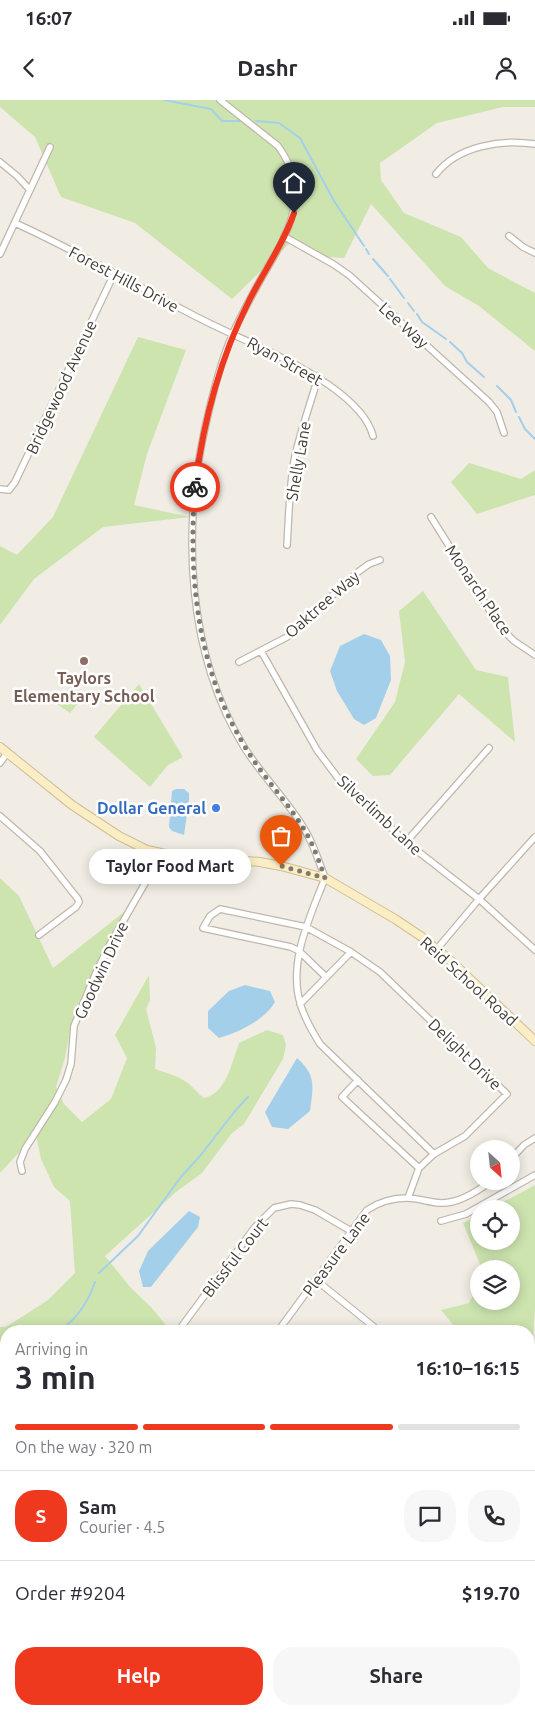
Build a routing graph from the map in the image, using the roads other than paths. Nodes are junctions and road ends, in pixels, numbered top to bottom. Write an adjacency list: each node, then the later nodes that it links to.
1 (220, 100): 9 (street)
2 (535, 144): 5 (street)
3 (50, 147): 6 (street)
4 (0, 162): 6 (street)
5 (436, 174)
6 (30, 190): 7 (street)
7 (15, 223): 11 (street); 12 (street, Forest Hills Drive)
8 (509, 236): 10 (street)
9 (285, 238): 13 (street); 15 (street, Lee Way)
10 (535, 253)
11 (0, 254)
12 (114, 274): 13 (street, Forest Hills Drive); 17 (street, Bridgewood Avenue)
13 (233, 334): 14 (street, Ryan Street); 32 (street)
14 (318, 378): 16 (street, Ryan Street); 19 (street, Shelly Lane)
15 (504, 433)
16 (373, 436)
17 (0, 489)
18 (430, 517): 22 (street, Monarch Place)
19 (287, 545)
20 (380, 560): 21 (street, Oaktree Way)
21 (261, 651): 23 (street, Oaktree Way); 30 (street, Silverlimb Lane)
22 (535, 655)
23 (239, 662)
24 (0, 747): 26 (street, Reid School Road)
25 (489, 748): 30 (street)
26 (7, 753): 27 (street); 31 (street, Reid School Road)
27 (0, 763)
28 (0, 816): 35 (street)
29 (535, 837): 33 (street)
30 (406, 842): 33 (street, Silverlimb Lane)
31 (160, 853): 32 (street, Reid School Road); 48 (street, Goodwin Drive)
32 (325, 878): 34 (street); 36 (street, Reid School Road)
33 (479, 899): 36 (street); 37 (street, Silverlimb Lane)
34 (306, 927): 38 (street); 38 (street, Delight Drive); 39 (street, Delight Drive)
35 (39, 935)
36 (437, 949): 42 (street, Reid School Road)
37 (535, 950)
38 (299, 951): 40 (street); 41 (street)
39 (351, 952): 40 (street); 46 (street, Delight Drive)
40 (326, 976): 41 (street)
41 (300, 1004): 43 (street)
42 (535, 1041)
43 (358, 1080): 46 (street); 47 (street)
44 (535, 1138): 45 (street)
45 (520, 1149)
46 (434, 1154): 47 (street, Delight Drive)
47 (419, 1168): 51 (street, Delight Drive)
48 (22, 1171)
49 (535, 1175): 52 (street)
50 (477, 1190): 51 (street, Pleasure Lane)
51 (408, 1198): 53 (street, Pleasure Lane)
52 (441, 1221)
53 (351, 1231): 54 (street, Pleasure Lane); 55 (street, Blissful Court)
54 (316, 1280): 56 (street, Pleasure Lane); 57 (street)
55 (183, 1325)
56 (282, 1325)
57 (372, 1325)

